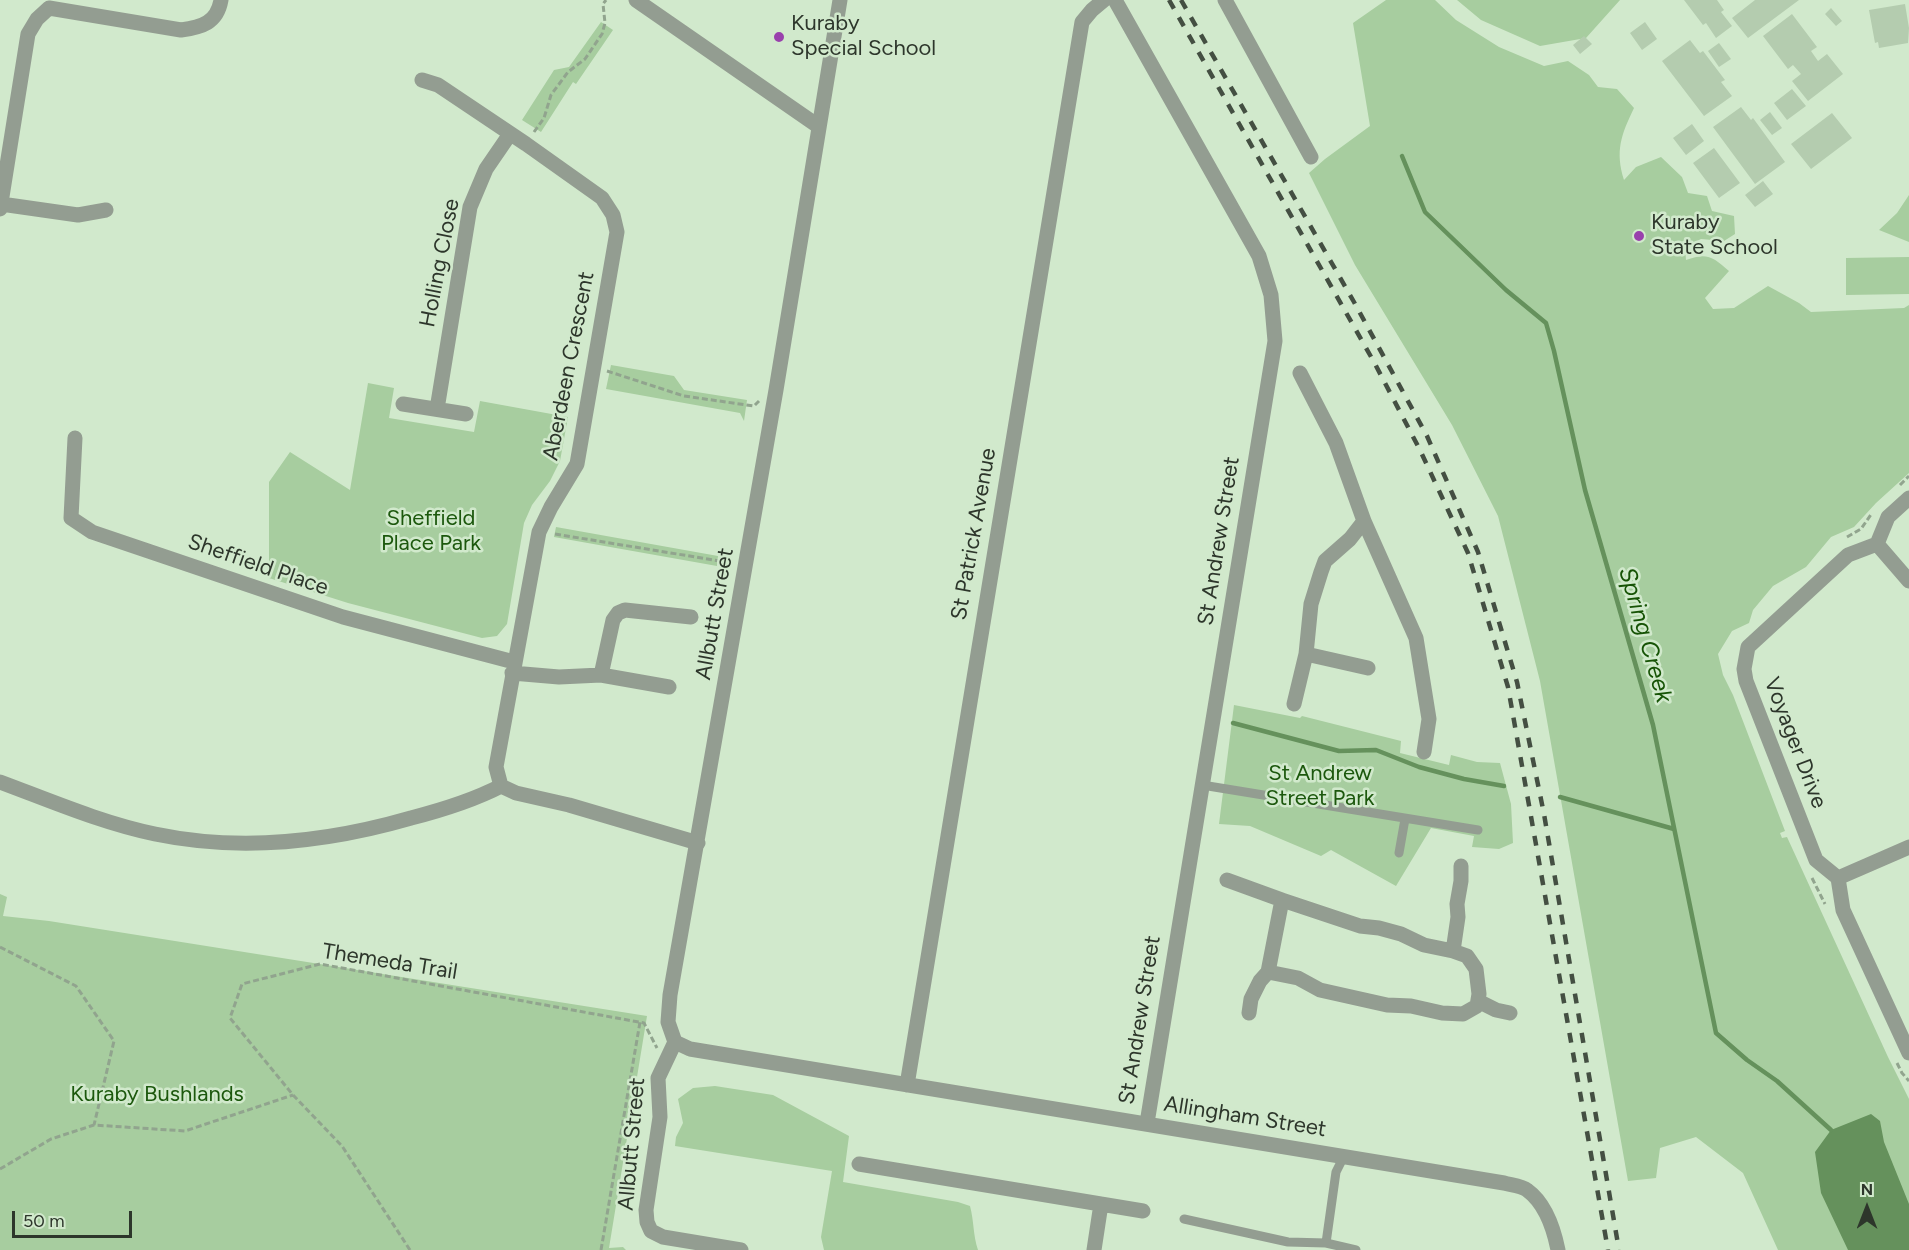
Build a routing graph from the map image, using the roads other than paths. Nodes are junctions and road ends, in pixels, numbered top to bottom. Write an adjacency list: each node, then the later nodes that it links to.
1 (220, 0): 11 (street)
2 (636, 0): 8 (street)
3 (840, 0): 8 (street, Allbutt Street)
4 (1104, 0): 49 (street, St Patrick Avenue)
5 (1115, 0): 31 (street, St Andrew Street)
6 (1225, 0): 10 (street)
7 (422, 80): 9 (street, Aberdeen Crescent)
8 (818, 126): 35 (street, Allbutt Street)
9 (510, 134): 15 (street, Holling Close); 24 (street, Aberdeen Crescent)
10 (1311, 157)
11 (1, 207): 12 (street)
12 (106, 210)
13 (1300, 373): 19 (street)
14 (403, 404): 15 (street)
15 (437, 410): 16 (street)
16 (466, 414)
17 (75, 438): 24 (street, Sheffield Place)
18 (1909, 498): 20 (street)
19 (1364, 521): 23 (street); 29 (street)
20 (1877, 544): 21 (street); 39 (street, Voyager Drive)
21 (1909, 581)
22 (691, 617): 26 (street)
23 (1306, 654): 25 (street); 28 (street)
24 (513, 668): 26 (street); 32 (street, Aberdeen Crescent)
25 (1368, 668)
26 (601, 675): 27 (street)
27 (669, 687)
28 (1294, 704)
29 (1424, 752)
30 (0, 782): 32 (street)
31 (1202, 785): 33 (lane); 50 (street, St Andrew Street)
32 (501, 786): 35 (street)
33 (1405, 819): 34 (lane); 37 (lane)
34 (1478, 830)
35 (698, 843): 47 (street, Allbutt Street)
36 (1909, 847): 39 (street)
37 (1399, 853)
38 (1461, 866): 42 (street)
39 (1838, 878): 48 (street)
40 (1227, 880): 41 (street)
41 (1282, 900): 42 (street); 43 (street)
42 (1453, 951): 44 (street)
43 (1268, 972): 44 (street); 45 (street)
44 (1478, 1001): 46 (street)
45 (1248, 1013)
46 (1510, 1013)
47 (675, 1042): 49 (street, Allingham Street); 58 (street, Allbutt Street)
48 (1901, 1054)
49 (907, 1085): 50 (street, Allingham Street)
50 (1147, 1124): 51 (street, Allingham Street)
51 (1344, 1156): 56 (lane); 61 (street, Allingham Street)
52 (859, 1164): 53 (street)
53 (1101, 1204): 54 (street); 59 (street)
54 (1143, 1211)
55 (1184, 1219): 57 (lane)
56 (1326, 1243): 57 (lane); 60 (lane)
57 (1288, 1246)
58 (741, 1250)
59 (1094, 1250)
60 (1356, 1250)
61 (1558, 1250)

